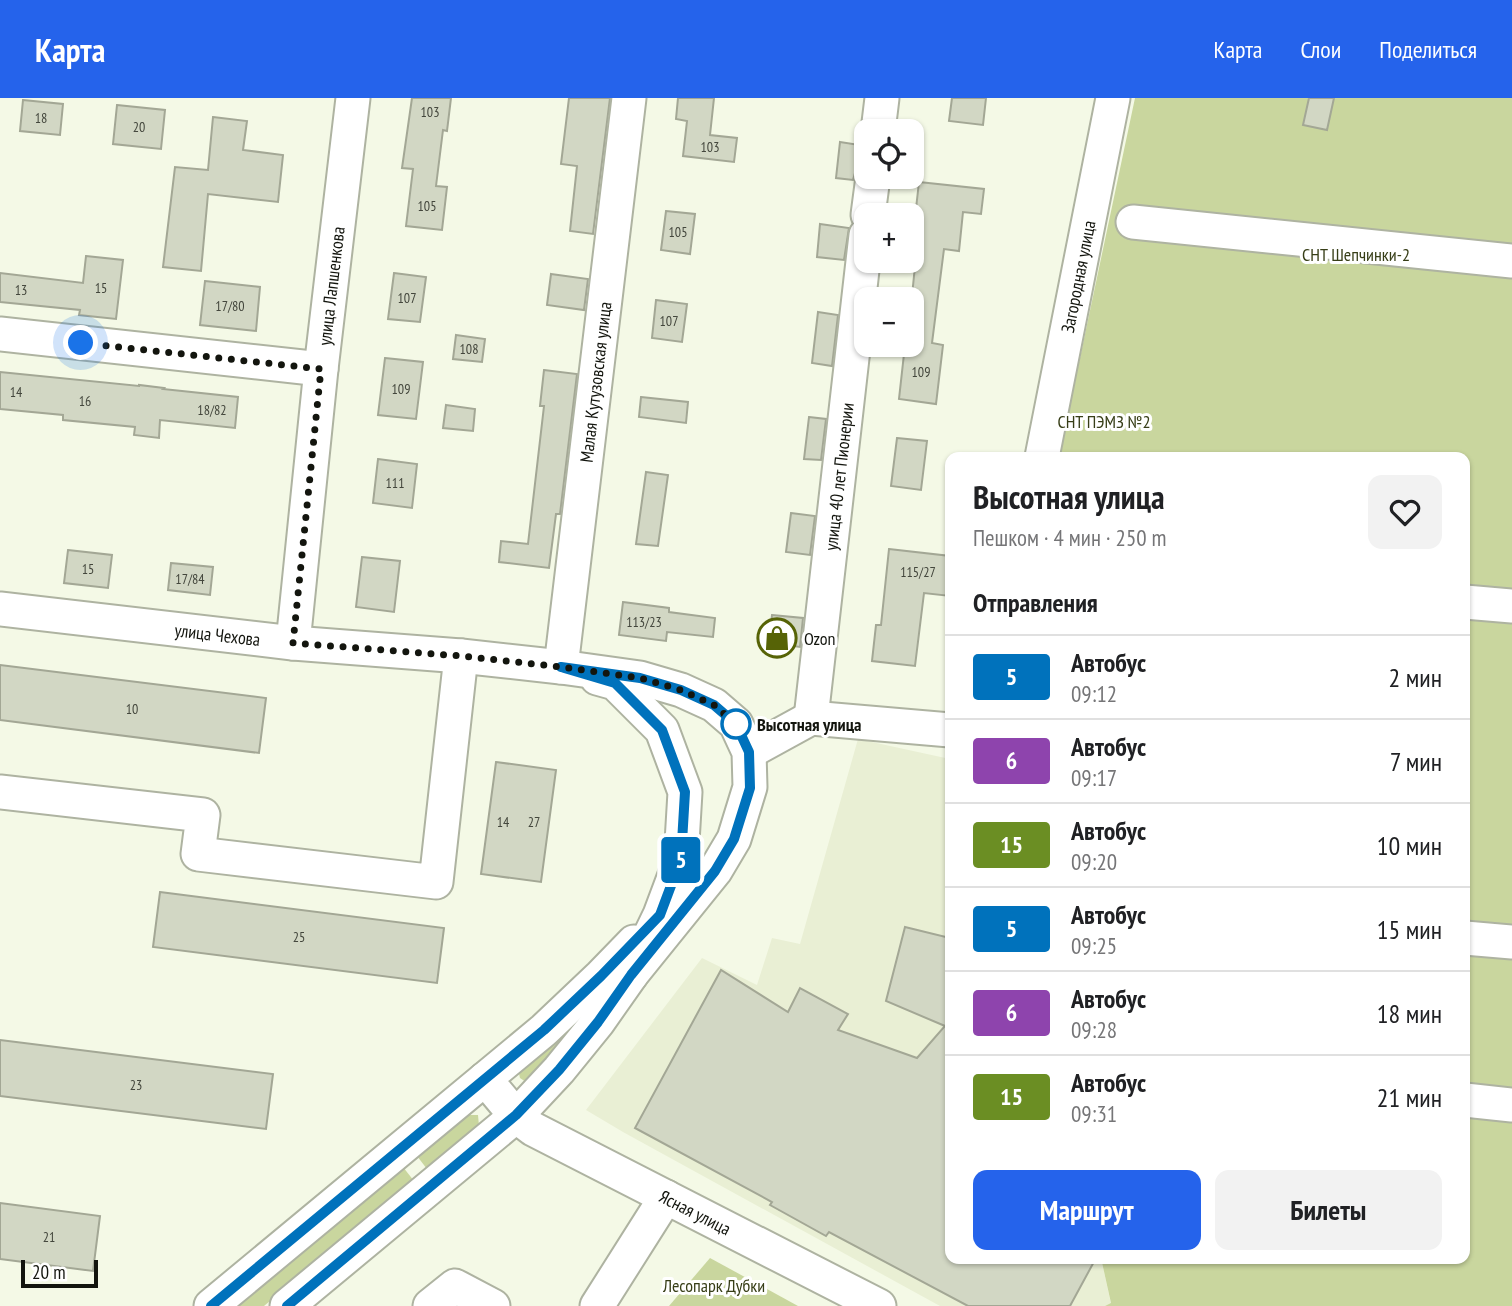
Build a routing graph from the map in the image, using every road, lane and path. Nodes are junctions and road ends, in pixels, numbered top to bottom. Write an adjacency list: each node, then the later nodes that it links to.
1 (353, 98): 10 (street, улица Лапшенкова)
2 (629, 98): 17 (street, Малая Кутузовская улица)
3 (882, 98): 5 (street)
4 (1113, 98): 11 (street, Загородная улица)
5 (879, 119)
6 (1133, 222): 7 (street)
7 (1512, 261)
8 (861, 273): 18 (street, улица 40 лет Пионерии)
9 (0, 334): 10 (street)
10 (321, 369): 15 (street, улица Лапшенкова)
11 (1043, 452)
12 (1470, 602): 13 (street)
13 (1512, 606)
14 (0, 609): 15 (street, улица Чехова)
15 (293, 643): 16 (street, улица Чехова)
16 (461, 656): 17 (street, улица Чехова); 21 (street)
17 (561, 667): 20 (street, улица Чехова); 22 (street, улица Чехова)
18 (810, 718): 19 (street); 20 (street)
19 (945, 731)
20 (749, 752): 25 (street, улица Чехова)
21 (0, 792)
22 (660, 915): 25 (street); 27 (street)
23 (1470, 938): 24 (street)
24 (1512, 942)
25 (631, 975): 26 (street)
26 (559, 1070): 30 (street); 31 (street)
27 (485, 1079): 30 (street); 33 (street)
28 (1470, 1101): 29 (street)
29 (1512, 1105)
30 (516, 1115): 31 (street, Ясная улица); 34 (street)
31 (566, 1145): 32 (street, Ясная улица)
32 (666, 1197): 37 (street); 38 (street, Ясная улица)
33 (211, 1306)
34 (287, 1306)
35 (430, 1306): 36 (street)
36 (493, 1306)
37 (597, 1306)
38 (878, 1306)

